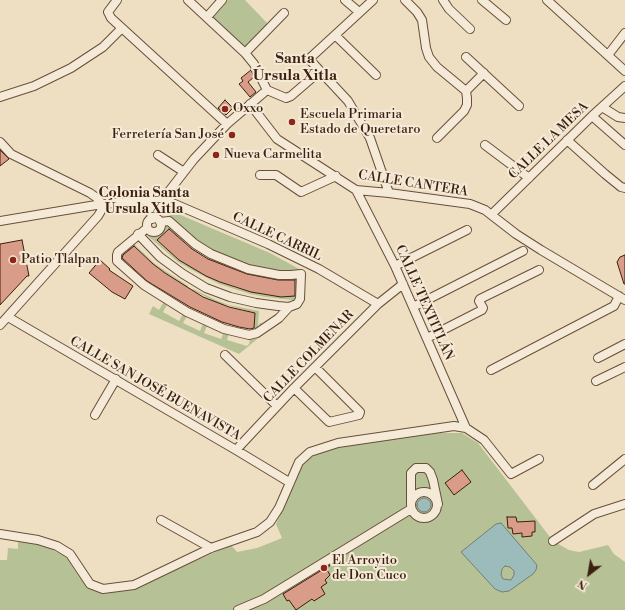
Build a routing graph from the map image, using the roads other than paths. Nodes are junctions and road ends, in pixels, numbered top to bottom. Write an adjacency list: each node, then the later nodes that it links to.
1 (117, 0): 14 (street)
2 (188, 0): 12 (street)
3 (222, 0): 12 (street)
4 (345, 0): 10 (street)
5 (372, 0): 10 (street)
6 (405, 0): 27 (street)
7 (443, 0): 15 (street)
8 (482, 0): 13 (street)
9 (547, 0): 19 (street)
10 (359, 12): 17 (street)
11 (284, 13): 18 (street)
12 (207, 17): 18 (street)
13 (506, 20)
14 (122, 28): 28 (street); 34 (street)
15 (470, 29)
16 (625, 33): 19 (street)
17 (335, 35): 21 (street); 24 (street)
18 (245, 53): 26 (street)
19 (608, 56): 22 (street)
20 (466, 57): 23 (street)
21 (320, 71): 26 (street); 47 (street)
22 (625, 71)
23 (484, 73): 27 (street); 30 (street)
24 (376, 75)
25 (625, 86): 31 (street, CALLE LA MESA)
26 (267, 90): 29 (street)
27 (466, 91): 35 (street)
28 (0, 97)
29 (250, 104): 34 (street); 43 (street, CALLE CANTERA)
30 (519, 106)
31 (602, 107): 32 (street, CALLE LA MESA); 33 (street)
32 (592, 116): 36 (street, CALLE LA MESA); 39 (street)
33 (625, 118)
34 (227, 124): 41 (street)
35 (437, 138)
36 (567, 140): 44 (street, CALLE LA MESA); 45 (street)
37 (0, 142): 50 (street)
38 (485, 145): 44 (street)
39 (625, 145)
40 (158, 156): 41 (street)
41 (184, 172): 48 (street)
42 (260, 174): 43 (street)
43 (336, 176): 46 (street, CALLE CANTERA)
44 (528, 178): 51 (street, CALLE LA MESA)
45 (625, 188)
46 (356, 190): 47 (street, CALLE CANTERA); 58 (street, CALLE TEXTITLÁN)
47 (389, 193): 51 (street, CALLE CANTERA)
48 (163, 199): 49 (street); 62 (street, CALLE CARRIL)
49 (149, 200): 50 (street); 52 (street)
50 (102, 204): 53 (street); 65 (street)
51 (492, 214): 61 (street, CALLE CANTERA)
52 (156, 220): 54 (street); 54 (street); 63 (street)
53 (0, 221)
54 (147, 228): 56 (street)
55 (467, 230): 58 (street)
56 (138, 234): 63 (street); 63 (street)
57 (523, 251): 64 (street)
58 (395, 266): 60 (street, CALLE TEXTITLÁN)
59 (539, 270): 67 (street)
60 (403, 284): 62 (street, CALLE COLMENAR); 64 (street, CALLE TEXTITLÁN)
61 (622, 298): 73 (street)
62 (378, 304): 71 (street, CALLE COLMENAR)
63 (289, 306)
64 (413, 307): 67 (street, CALLE TEXTITLÁN)
65 (8, 317): 66 (street); 74 (street, CALLE SAN JOSÉ BUENAVISTA)
66 (0, 325)
67 (427, 338): 79 (street, CALLE TEXTITLÁN)
68 (625, 344): 70 (street)
69 (224, 355): 77 (street)
70 (598, 358)
71 (315, 367): 76 (street, CALLE COLMENAR); 76 (street)
72 (625, 367): 75 (street)
73 (491, 370)
74 (116, 379): 78 (street); 80 (street, CALLE SAN JOSÉ BUENAVISTA)
75 (596, 381)
76 (294, 388): 77 (street, CALLE COLMENAR)
77 (277, 406): 80 (street, CALLE COLMENAR)
78 (95, 414)
79 (466, 428): 81 (street); 83 (street)
80 (236, 450): 83 (street, CALLE SAN JOSÉ BUENAVISTA)
81 (539, 458)
82 (625, 459): 84 (street)
83 (289, 482): 91 (street)
84 (594, 484)
85 (438, 504): 87 (street); 87 (street); 87 (street)
86 (625, 504): 90 (street)
87 (411, 507): 92 (street)
88 (161, 520): 91 (street)
89 (0, 534): 91 (street)
90 (553, 541)
91 (211, 548)
92 (238, 610)

